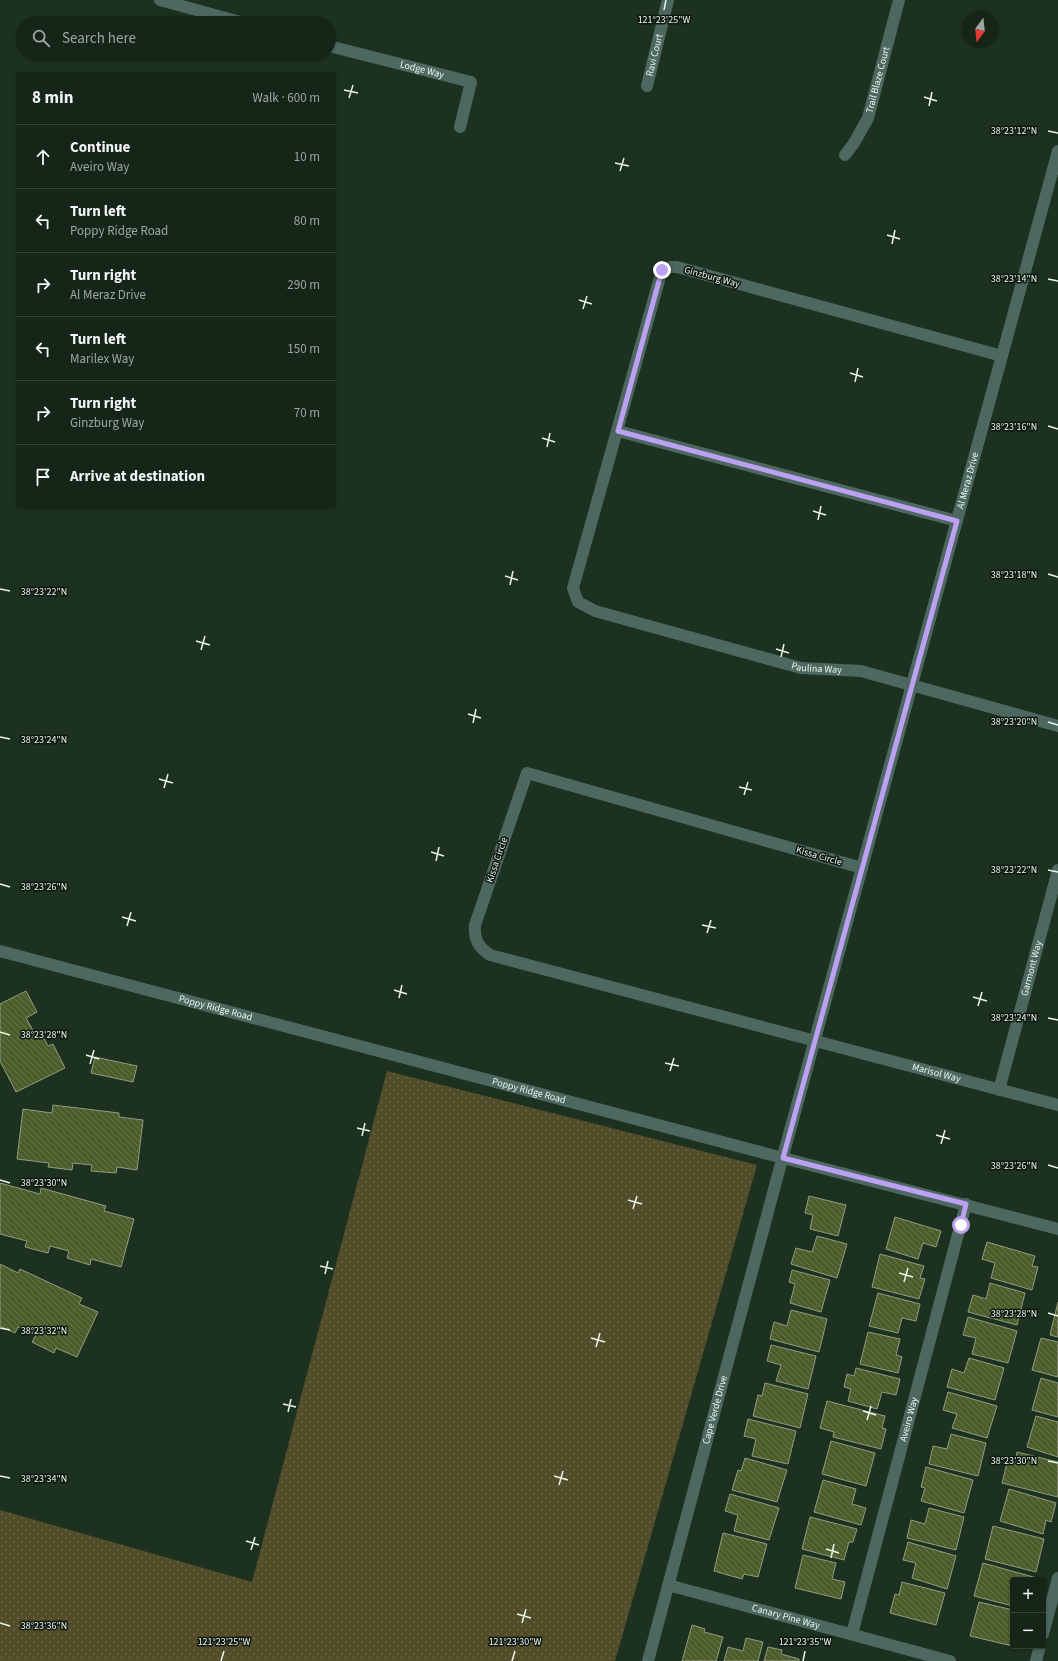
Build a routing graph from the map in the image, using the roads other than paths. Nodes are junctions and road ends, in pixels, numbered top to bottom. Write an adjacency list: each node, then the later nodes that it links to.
1 (160, 0): 4 (street)
2 (668, 0): 6 (street, Ravi Court)
3 (899, 0): 9 (street, Trail Blaze Court)
4 (218, 16)
5 (336, 48): 7 (street, Lodge Way)
6 (647, 86)
7 (460, 127)
8 (1058, 151): 10 (street, Al Meraz Drive)
9 (845, 155)
10 (1002, 356): 11 (street, Ginzburg Way); 12 (street, Al Meraz Drive)
11 (618, 431): 12 (street); 13 (street, Ginzburg Way)
12 (957, 521): 14 (street, Al Meraz Drive)
13 (578, 602): 14 (street, Paulina Way)
14 (912, 686): 15 (street, Paulina Way); 16 (street, Al Meraz Drive)
15 (1058, 726)
16 (862, 868): 19 (street, Al Meraz Drive); 19 (street, Kissa Circle)
17 (1058, 870): 20 (street, Garmont Way)
18 (0, 951): 22 (street, Poppy Ridge Road)
19 (815, 1041): 20 (street, Marisol Way); 22 (street, Al Meraz Drive)
20 (999, 1090): 21 (street, Marisol Way)
21 (1058, 1105)
22 (783, 1158): 23 (street, Poppy Ridge Road); 26 (street, Cape Verde Drive)
23 (966, 1204): 24 (street, Poppy Ridge Road); 28 (street, Aveiro Way)
24 (1058, 1229)
25 (1058, 1578): 27 (street)
26 (668, 1584): 28 (street, Canary Pine Way); 30 (street, Cape Verde Drive)
27 (1046, 1623)
28 (852, 1634): 31 (street, Canary Pine Way)
29 (1039, 1649): 32 (street)
30 (648, 1661)
31 (950, 1661)
32 (1036, 1661)

